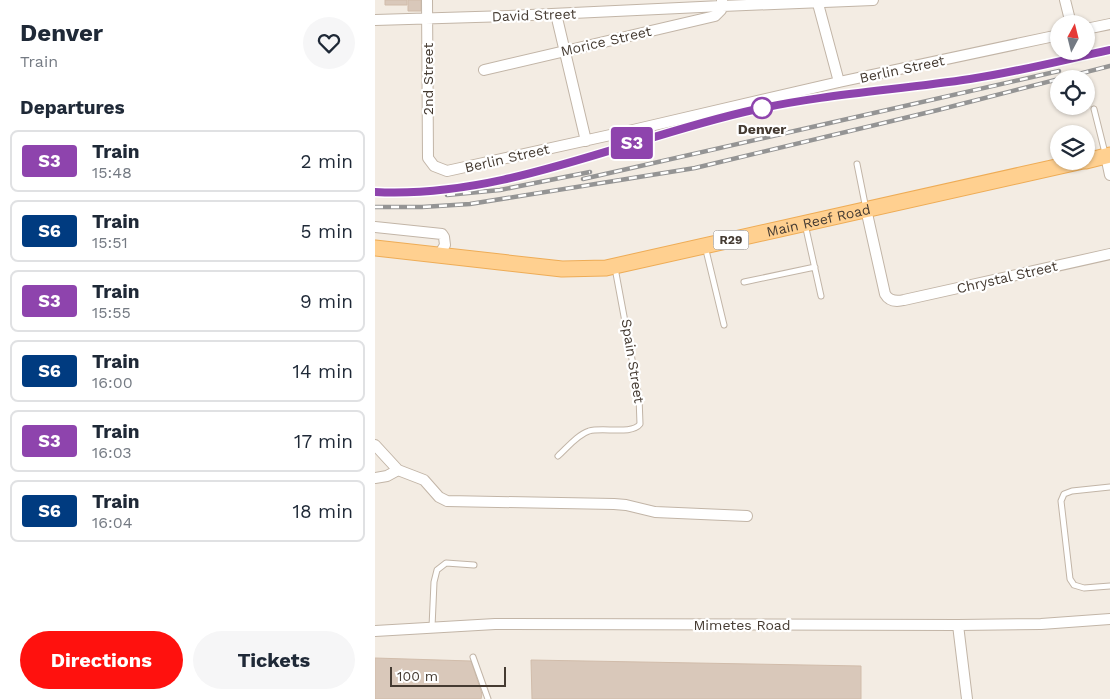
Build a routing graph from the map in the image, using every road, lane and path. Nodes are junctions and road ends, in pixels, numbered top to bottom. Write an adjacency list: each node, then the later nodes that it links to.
1 (427, 0): 9 (street, 2nd Street)
2 (873, 0): 4 (street, David Street)
3 (1065, 0): 8 (street)
4 (817, 1): 5 (street, David Street); 17 (street)
5 (722, 3): 6 (street, David Street); 11 (street, Morice Street)
6 (681, 8): 7 (street, David Street); 11 (street)
7 (556, 14): 9 (street, David Street); 15 (street)
8 (1069, 15)
9 (427, 18): 10 (street, David Street); 21 (street, 2nd Street)
10 (375, 20)
11 (685, 23): 15 (street, Morice Street)
12 (1110, 24): 13 (street)
13 (1095, 27)
14 (1050, 37): 17 (street, Berlin Street)
15 (564, 51): 16 (street, Morice Street); 19 (street)
16 (484, 70)
17 (839, 82): 19 (street, Berlin Street)
18 (1095, 112): 20 (lane)
19 (585, 141): 21 (street, Berlin Street)
20 (1108, 156): 22 (main road, Main Reef Road / R29); 25 (street)
21 (428, 158)
22 (1095, 159)
23 (857, 164): 26 (lane)
24 (1050, 169): 26 (main road, Main Reef Road / R29)
25 (1110, 175)
26 (866, 210): 27 (main road, Main Reef Road / R29); 31 (street, Chrystal Street)
27 (805, 223): 29 (main road, Main Reef Road / R29); 34 (lane)
28 (375, 226): 32 (street)
29 (705, 246): 33 (main road, Main Reef Road / R29); 37 (lane)
30 (375, 248): 32 (main road, Main Reef Road / R29)
31 (1110, 254)
32 (439, 255): 33 (main road, Main Reef Road / R29)
33 (615, 266): 39 (lane, Spain Street)
34 (815, 267): 35 (lane); 36 (lane)
35 (744, 282)
36 (821, 296)
37 (724, 325)
38 (375, 445): 40 (street)
39 (558, 456)
40 (398, 470): 41 (street); 43 (street)
41 (375, 478)
42 (1110, 487): 45 (lane)
43 (747, 516)
44 (474, 564): 48 (lane)
45 (1110, 586)
46 (1110, 620): 47 (street, Mimetes Road)
47 (958, 626): 48 (street, Mimetes Road); 52 (street)
48 (432, 627): 49 (street, Mimetes Road)
49 (375, 630)
50 (473, 657): 51 (lane)
51 (488, 699)
52 (967, 699)

